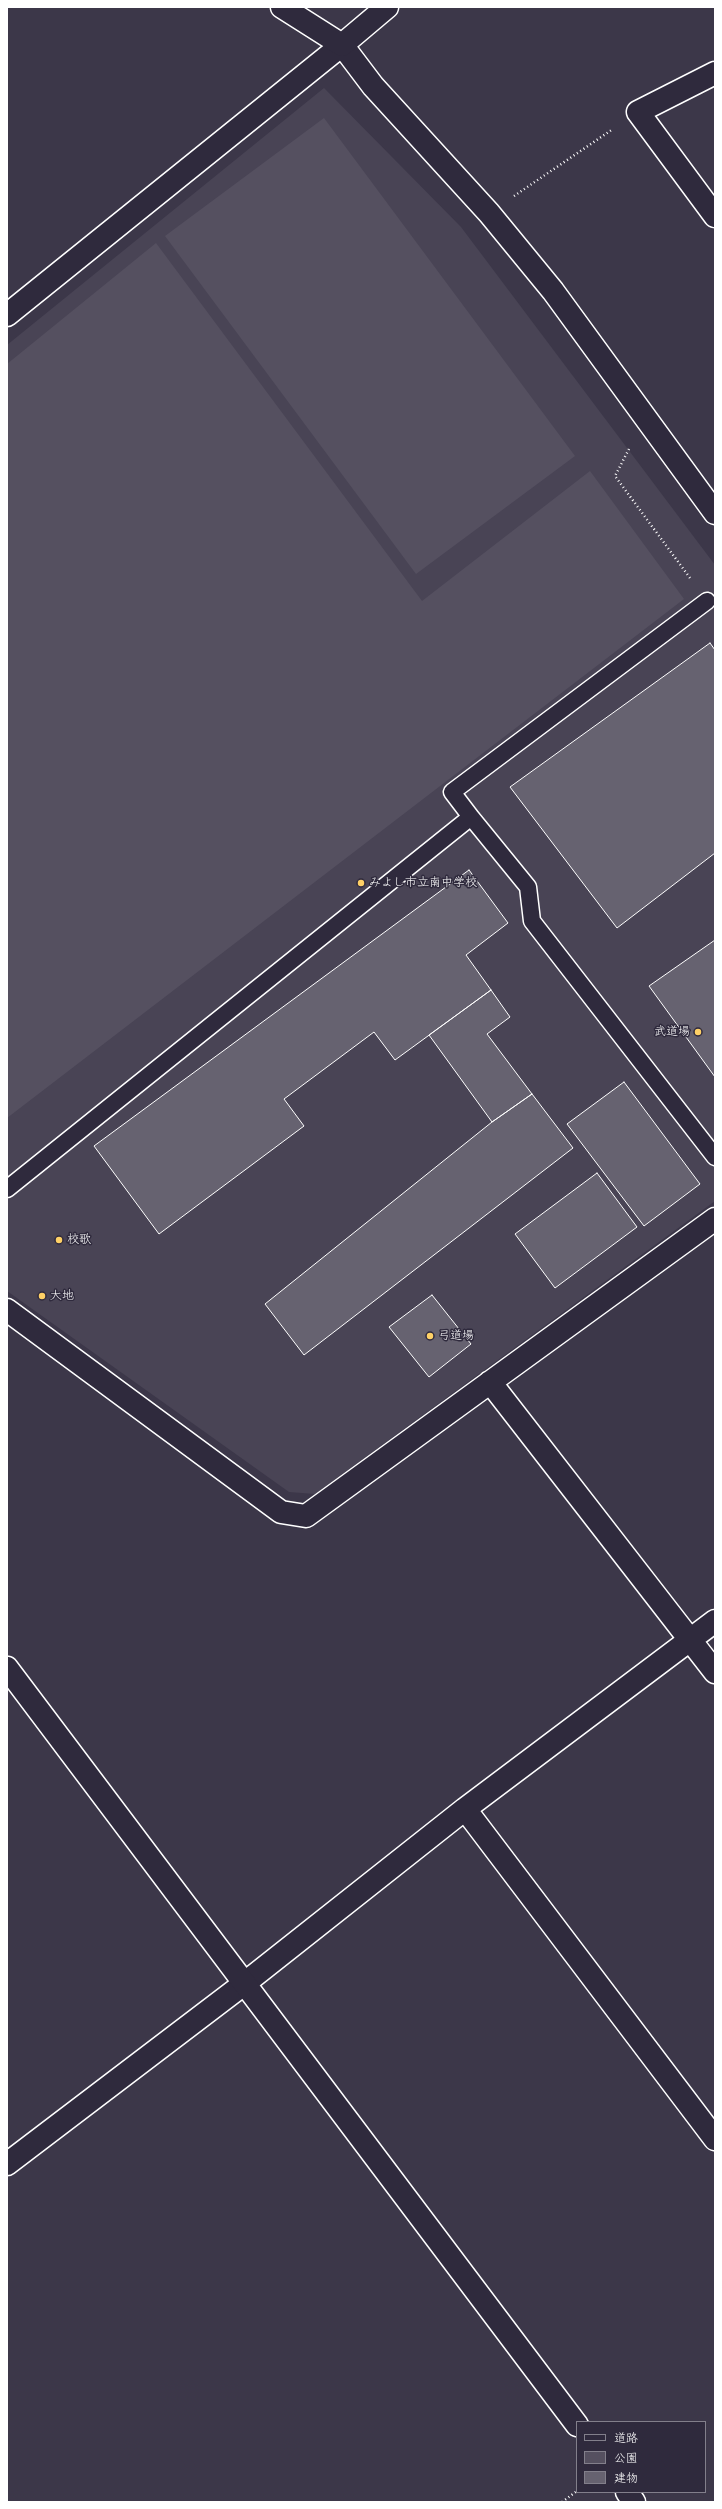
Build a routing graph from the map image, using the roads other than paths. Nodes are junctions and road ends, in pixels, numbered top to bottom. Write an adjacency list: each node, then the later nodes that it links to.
1 (282, 7): 3 (street)
2 (387, 7): 3 (street)
3 (342, 45): 6 (street); 7 (street)
4 (715, 73): 5 (street)
5 (715, 216)
6 (7, 315)
7 (715, 513)
8 (707, 601): 9 (lane)
9 (472, 817): 10 (lane); 11 (lane)
10 (715, 1157)
11 (7, 1189)
12 (715, 1219): 14 (street)
13 (7, 1310): 14 (street)
14 (490, 1382): 16 (street)
15 (715, 1621): 16 (street)
16 (690, 1639): 18 (street); 19 (street)
17 (7, 1668): 20 (street)
18 (715, 1672)
19 (465, 1809): 20 (street); 21 (street)
20 (245, 1983): 22 (street); 23 (street)
21 (715, 2139)
22 (7, 2164)
23 (576, 2424)
24 (628, 2493): 25 (street)
25 (634, 2502)

